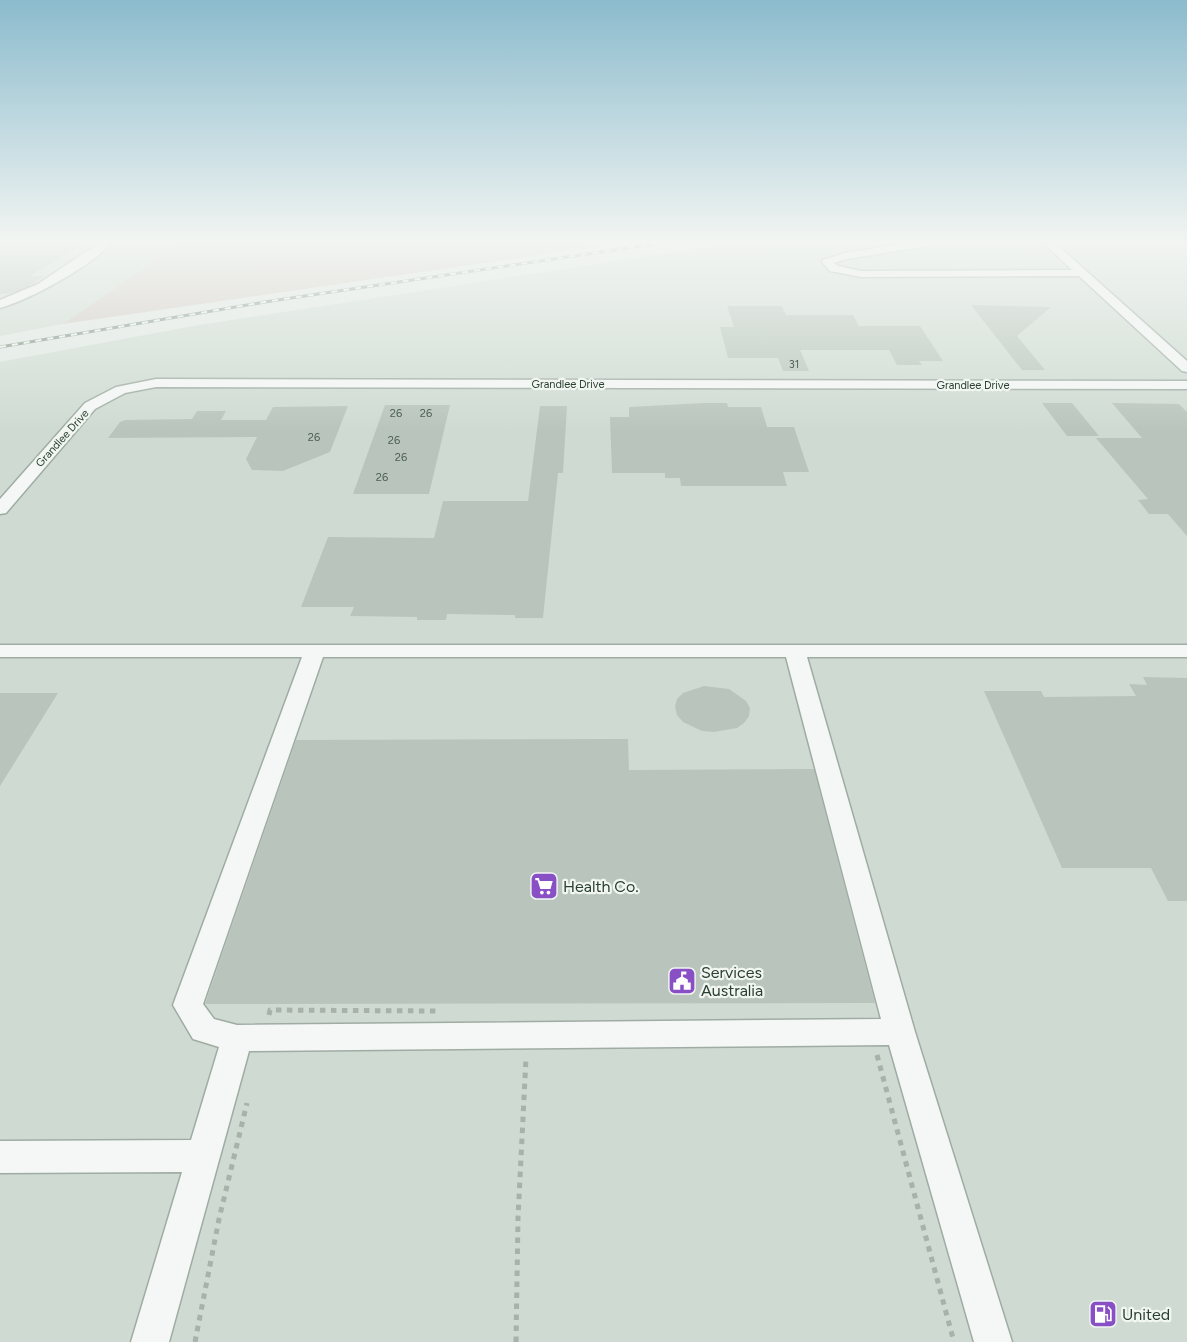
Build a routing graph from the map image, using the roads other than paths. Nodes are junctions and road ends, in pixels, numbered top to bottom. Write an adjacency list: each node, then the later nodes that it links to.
1 (1118, 306): 2 (street)
2 (1187, 368)
3 (1187, 385): 4 (street, Grandlee Drive)
4 (0, 509)
5 (0, 651): 6 (street)
6 (315, 651): 7 (street); 9 (street)
7 (795, 651): 8 (street); 10 (street)
8 (1187, 651)
9 (257, 1028): 10 (street); 11 (street)
10 (886, 1032): 14 (street)
11 (202, 1156): 12 (street); 13 (street)
12 (0, 1157)
13 (150, 1342)
14 (993, 1342)

